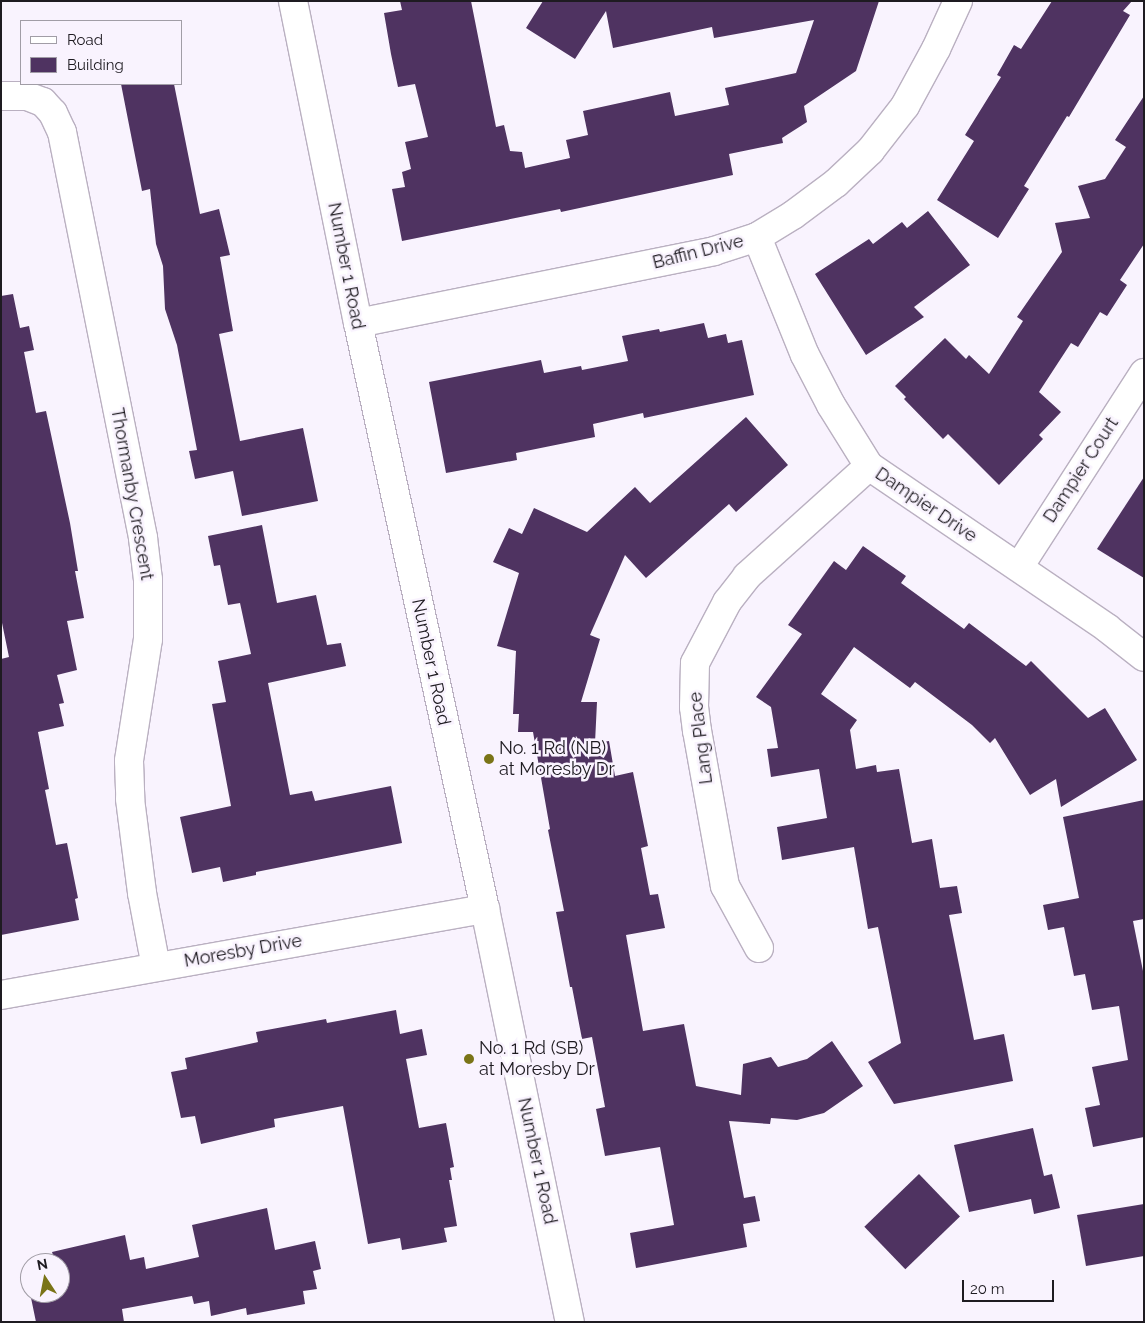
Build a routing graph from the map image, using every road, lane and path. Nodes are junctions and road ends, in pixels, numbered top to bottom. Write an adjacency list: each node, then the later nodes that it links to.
1 (293, 1): 5 (street, Number 1 Road)
2 (958, 1): 4 (street, Baffin Drive)
3 (1, 96): 12 (street, Thormanby Crescent)
4 (757, 236): 5 (street, Baffin Drive); 7 (street, Dampier Drive)
5 (358, 323): 10 (street, Number 1 Road)
6 (1144, 373): 8 (street, Dampier Court)
7 (869, 466): 8 (street, Dampier Drive); 11 (street, Lang Place)
8 (1019, 568): 9 (street, Dampier Drive)
9 (1144, 657)
10 (485, 909): 12 (street, Moresby Drive); 14 (street, Number 1 Road)
11 (759, 948)
12 (156, 966): 13 (street, Moresby Drive)
13 (1, 995)
14 (570, 1322)

